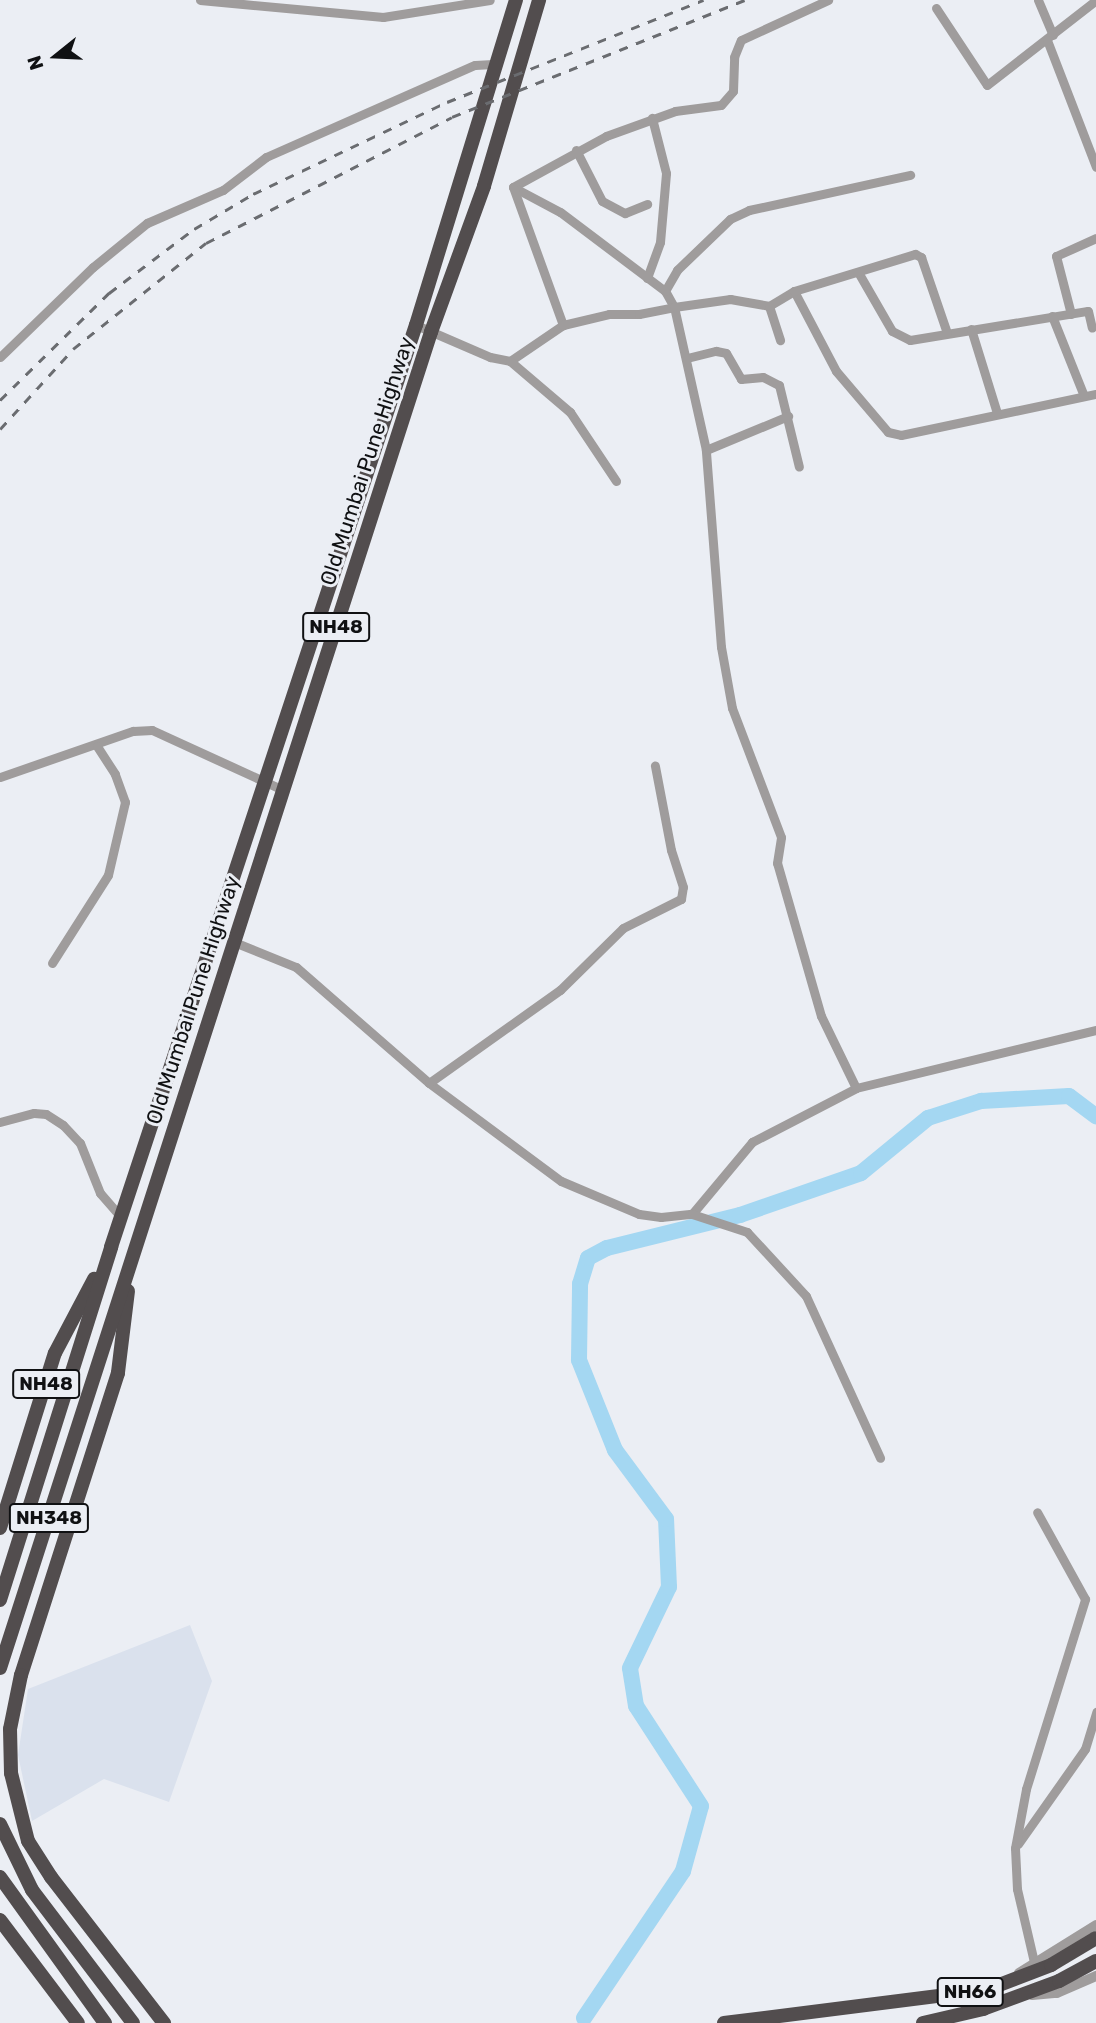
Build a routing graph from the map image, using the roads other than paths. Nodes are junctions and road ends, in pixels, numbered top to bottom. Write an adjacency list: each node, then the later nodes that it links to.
1 (200, 0): 2 (street)
2 (490, 0)
3 (516, 0): 10 (highway, Old Mumbai Pune Highway / NH48)
4 (539, 0): 18 (highway, Old Mumbai Pune Highway / NH48)
5 (828, 0): 11 (street)
6 (1038, 0): 9 (street)
7 (1096, 0): 9 (street)
8 (936, 8): 9 (street)
9 (1050, 38): 13 (street)
10 (497, 64): 16 (highway, Old Mumbai Pune Highway / NH48); 36 (street)
11 (652, 118): 12 (street); 22 (street)
12 (576, 150): 17 (street); 19 (street)
13 (1094, 152): 14 (street)
14 (1096, 167)
15 (910, 175): 23 (street)
16 (460, 187): 18 (highway); 29 (highway, Old Mumbai Pune Highway / NH48)
17 (513, 187): 22 (street); 30 (street)
18 (481, 195): 33 (highway, Old Mumbai Pune Highway / NH48)
19 (648, 204)
20 (1096, 238): 27 (street)
21 (858, 272): 24 (street); 34 (street); 34 (street)
22 (647, 278): 23 (street)
23 (665, 291): 26 (street)
24 (794, 291): 25 (street); 41 (street)
25 (769, 306): 26 (street); 35 (street)
26 (674, 307): 30 (street); 37 (street)
27 (1071, 314): 28 (street); 31 (street)
28 (1052, 316): 32 (street); 40 (street)
29 (416, 325): 33 (street); 49 (highway, Old Mumbai Pune Highway / NH48)
30 (563, 325): 38 (street)
31 (1093, 328)
32 (971, 329): 34 (street); 41 (street)
33 (431, 332): 38 (street); 50 (highway, Old Mumbai Pune Highway / NH48)
34 (947, 333)
35 (780, 340)
36 (0, 358)
37 (687, 358): 42 (street); 43 (street)
38 (509, 361): 45 (street)
39 (1096, 394): 40 (street)
40 (1084, 396): 41 (street)
41 (997, 413)
42 (788, 416): 43 (street); 44 (street)
43 (706, 450): 55 (street)
44 (799, 467)
45 (616, 481)
46 (97, 746): 48 (street); 49 (street); 52 (street)
47 (655, 766): 54 (street)
48 (0, 777)
49 (264, 785): 50 (street); 58 (highway, Old Mumbai Pune Highway / NH48)
50 (283, 790): 51 (highway, Old Mumbai Pune Highway / NH48)
51 (234, 942): 54 (street); 60 (highway, Old Mumbai Pune Highway / NH48)
52 (52, 963)
53 (1096, 1030): 55 (street)
54 (429, 1083): 57 (street)
55 (856, 1088): 57 (street)
56 (0, 1122): 58 (street)
57 (696, 1214): 61 (street)
58 (121, 1217): 59 (highway, Old Mumbai Pune Highway / NH48)
59 (111, 1247): 63 (highway, NH48); 64 (highway, NH348)
60 (132, 1255): 65 (highway, NH348); 67 (highway, NH48)
61 (880, 1458)
62 (1037, 1513): 70 (street)
63 (0, 1528)
64 (0, 1600)
65 (0, 1668)
66 (1096, 1712): 70 (street)
67 (17, 1809): 68 (highway); 83 (highway, NH48)
68 (0, 1816)
69 (0, 1824): 82 (highway)
70 (1015, 1848): 76 (street)
71 (0, 1877): 81 (highway)
72 (0, 1920): 80 (highway)
73 (1096, 1925): 76 (street)
74 (1096, 1938): 78 (highway, NH66)
75 (1096, 1961): 79 (highway, NH66)
76 (1034, 1962): 78 (street)
77 (1096, 1976): 79 (street)
78 (1009, 1981): 84 (highway, NH66)
79 (1018, 1996): 85 (highway, NH66)
80 (78, 2023)
81 (105, 2023)
82 (133, 2023)
83 (164, 2023)
84 (724, 2023)
85 (923, 2023)

